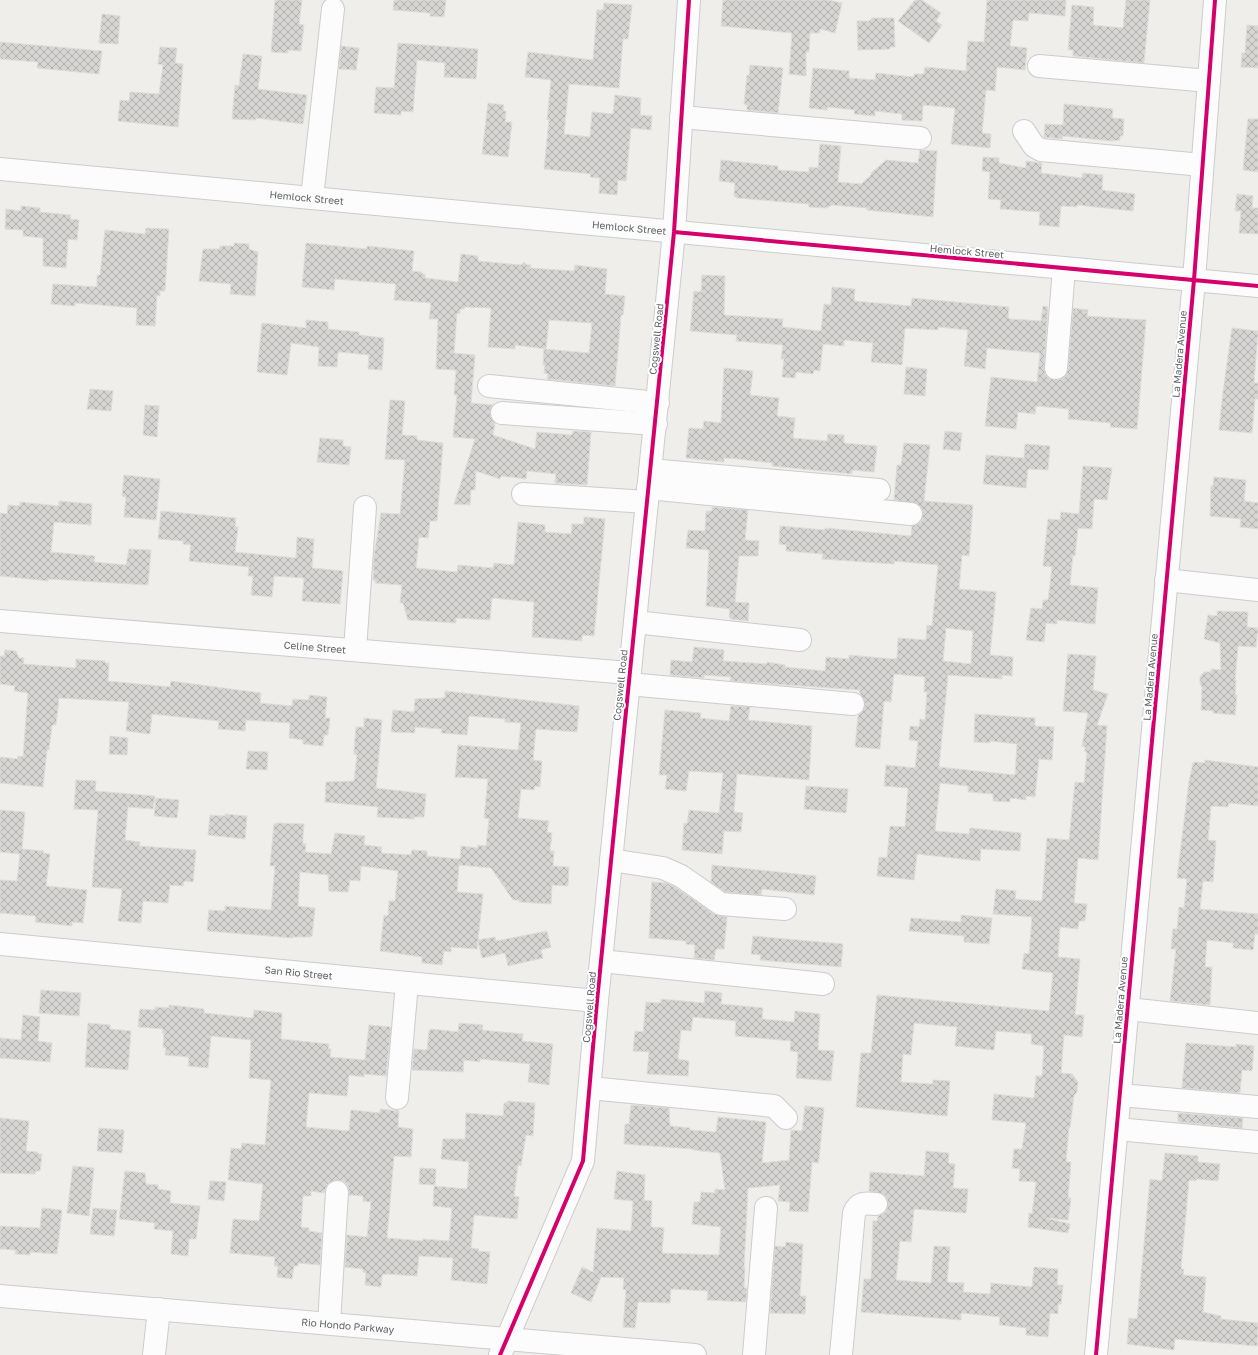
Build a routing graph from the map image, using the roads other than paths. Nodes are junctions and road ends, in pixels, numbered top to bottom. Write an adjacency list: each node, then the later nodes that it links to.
1 (689, 0): 6 (street, Cogswell Road)
2 (1215, 0): 5 (street, La Madera Avenue)
3 (333, 9): 11 (street)
4 (1038, 66): 5 (street)
5 (1209, 81): 9 (street, La Madera Avenue)
6 (682, 117): 8 (street); 12 (street, Cogswell Road)
7 (1024, 131): 9 (street)
8 (920, 138)
9 (1202, 165): 14 (street, La Madera Avenue)
10 (0, 169): 11 (street, Hemlock Street)
11 (312, 198): 12 (street, Hemlock Street)
12 (674, 232): 13 (street, Hemlock Street); 18 (street, Cogswell Road)
13 (1064, 268): 14 (street, Hemlock Street); 16 (street)
14 (1194, 280): 15 (street, Hemlock Street); 26 (street, La Madera Avenue)
15 (1258, 286)
16 (1056, 368)
17 (489, 386): 18 (street)
18 (658, 402): 20 (street, Cogswell Road)
19 (502, 413): 20 (street)
20 (656, 424): 21 (street, Cogswell Road)
21 (648, 487): 22 (street); 23 (street); 25 (street); 29 (street, Cogswell Road)
22 (880, 490)
23 (523, 494)
24 (365, 507): 31 (street)
25 (911, 514)
26 (1166, 580): 27 (street); 41 (street, La Madera Avenue)
27 (1258, 590)
28 (0, 621): 31 (street, Celine Street)
29 (634, 622): 30 (street); 32 (street, Cogswell Road)
30 (800, 640)
31 (355, 650): 32 (street, Celine Street)
32 (629, 678): 33 (street, Celine Street); 34 (street, Cogswell Road)
33 (853, 704)
34 (611, 860): 35 (street); 37 (street, Cogswell Road)
35 (785, 909)
36 (0, 944): 38 (street, San Rio Street)
37 (601, 961): 39 (street); 40 (street, Cogswell Road)
38 (407, 983): 40 (street, San Rio Street); 45 (street)
39 (823, 984)
40 (597, 1001): 43 (street, Cogswell Road)
41 (1128, 1009): 42 (street); 44 (street, La Madera Avenue)
42 (1258, 1023)
43 (590, 1088): 47 (street); 56 (street, Cogswell Road)
44 (1120, 1095): 46 (street); 48 (street, La Madera Avenue)
45 (397, 1098)
46 (1258, 1107)
47 (786, 1118)
48 (1117, 1129): 49 (street); 62 (street, La Madera Avenue)
49 (1258, 1142)
50 (337, 1192): 55 (street)
51 (876, 1204): 61 (street)
52 (766, 1208): 60 (street)
53 (0, 1296): 54 (street, Rio Hondo Parkway)
54 (166, 1309): 55 (street, Rio Hondo Parkway); 57 (street); 58 (street)
55 (329, 1323): 56 (street, Rio Hondo Parkway)
56 (503, 1347): 59 (street, Rio Hondo Parkway)
57 (154, 1355)
58 (169, 1355)
59 (689, 1355)
60 (754, 1355)
61 (841, 1355)
62 (1096, 1355)

